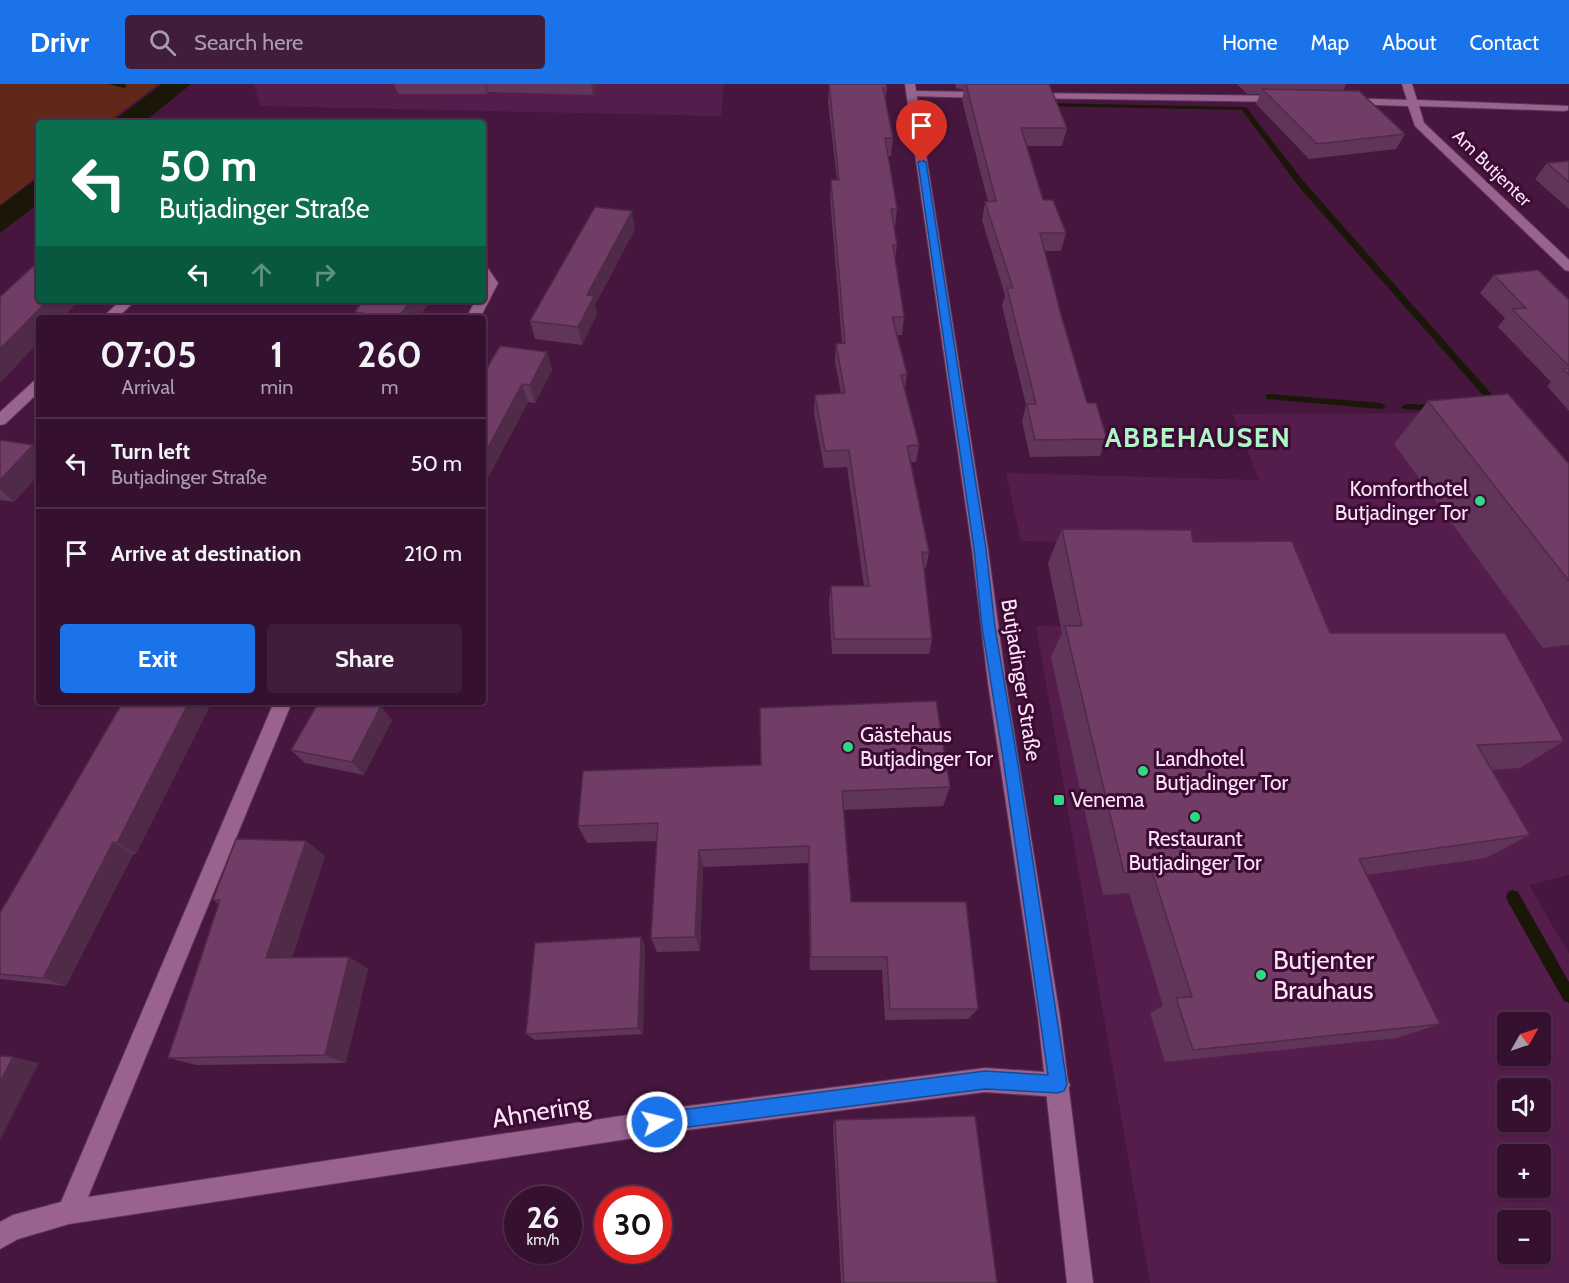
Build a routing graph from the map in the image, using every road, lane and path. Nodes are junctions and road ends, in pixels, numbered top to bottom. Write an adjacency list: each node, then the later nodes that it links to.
1 (1407, 84): 7 (street, Am Butjenter)
2 (911, 89): 3 (street); 17 (street, Butjadinger Straße)
3 (995, 95)
4 (1018, 96): 5 (street)
5 (1296, 99)
6 (1329, 100): 7 (street)
7 (1412, 103): 8 (street); 9 (street, Am Butjenter)
8 (1564, 108)
9 (1569, 267)
10 (486, 274): 11 (street)
11 (486, 294)
12 (126, 303): 13 (street)
13 (112, 315)
14 (36, 387): 15 (street)
15 (0, 420)
16 (282, 705): 18 (street)
17 (1058, 1084): 18 (street, Ahnering); 20 (street, Butjadinger Straße)
18 (69, 1212): 19 (street, Ahnering)
19 (0, 1236)
20 (1080, 1283)

